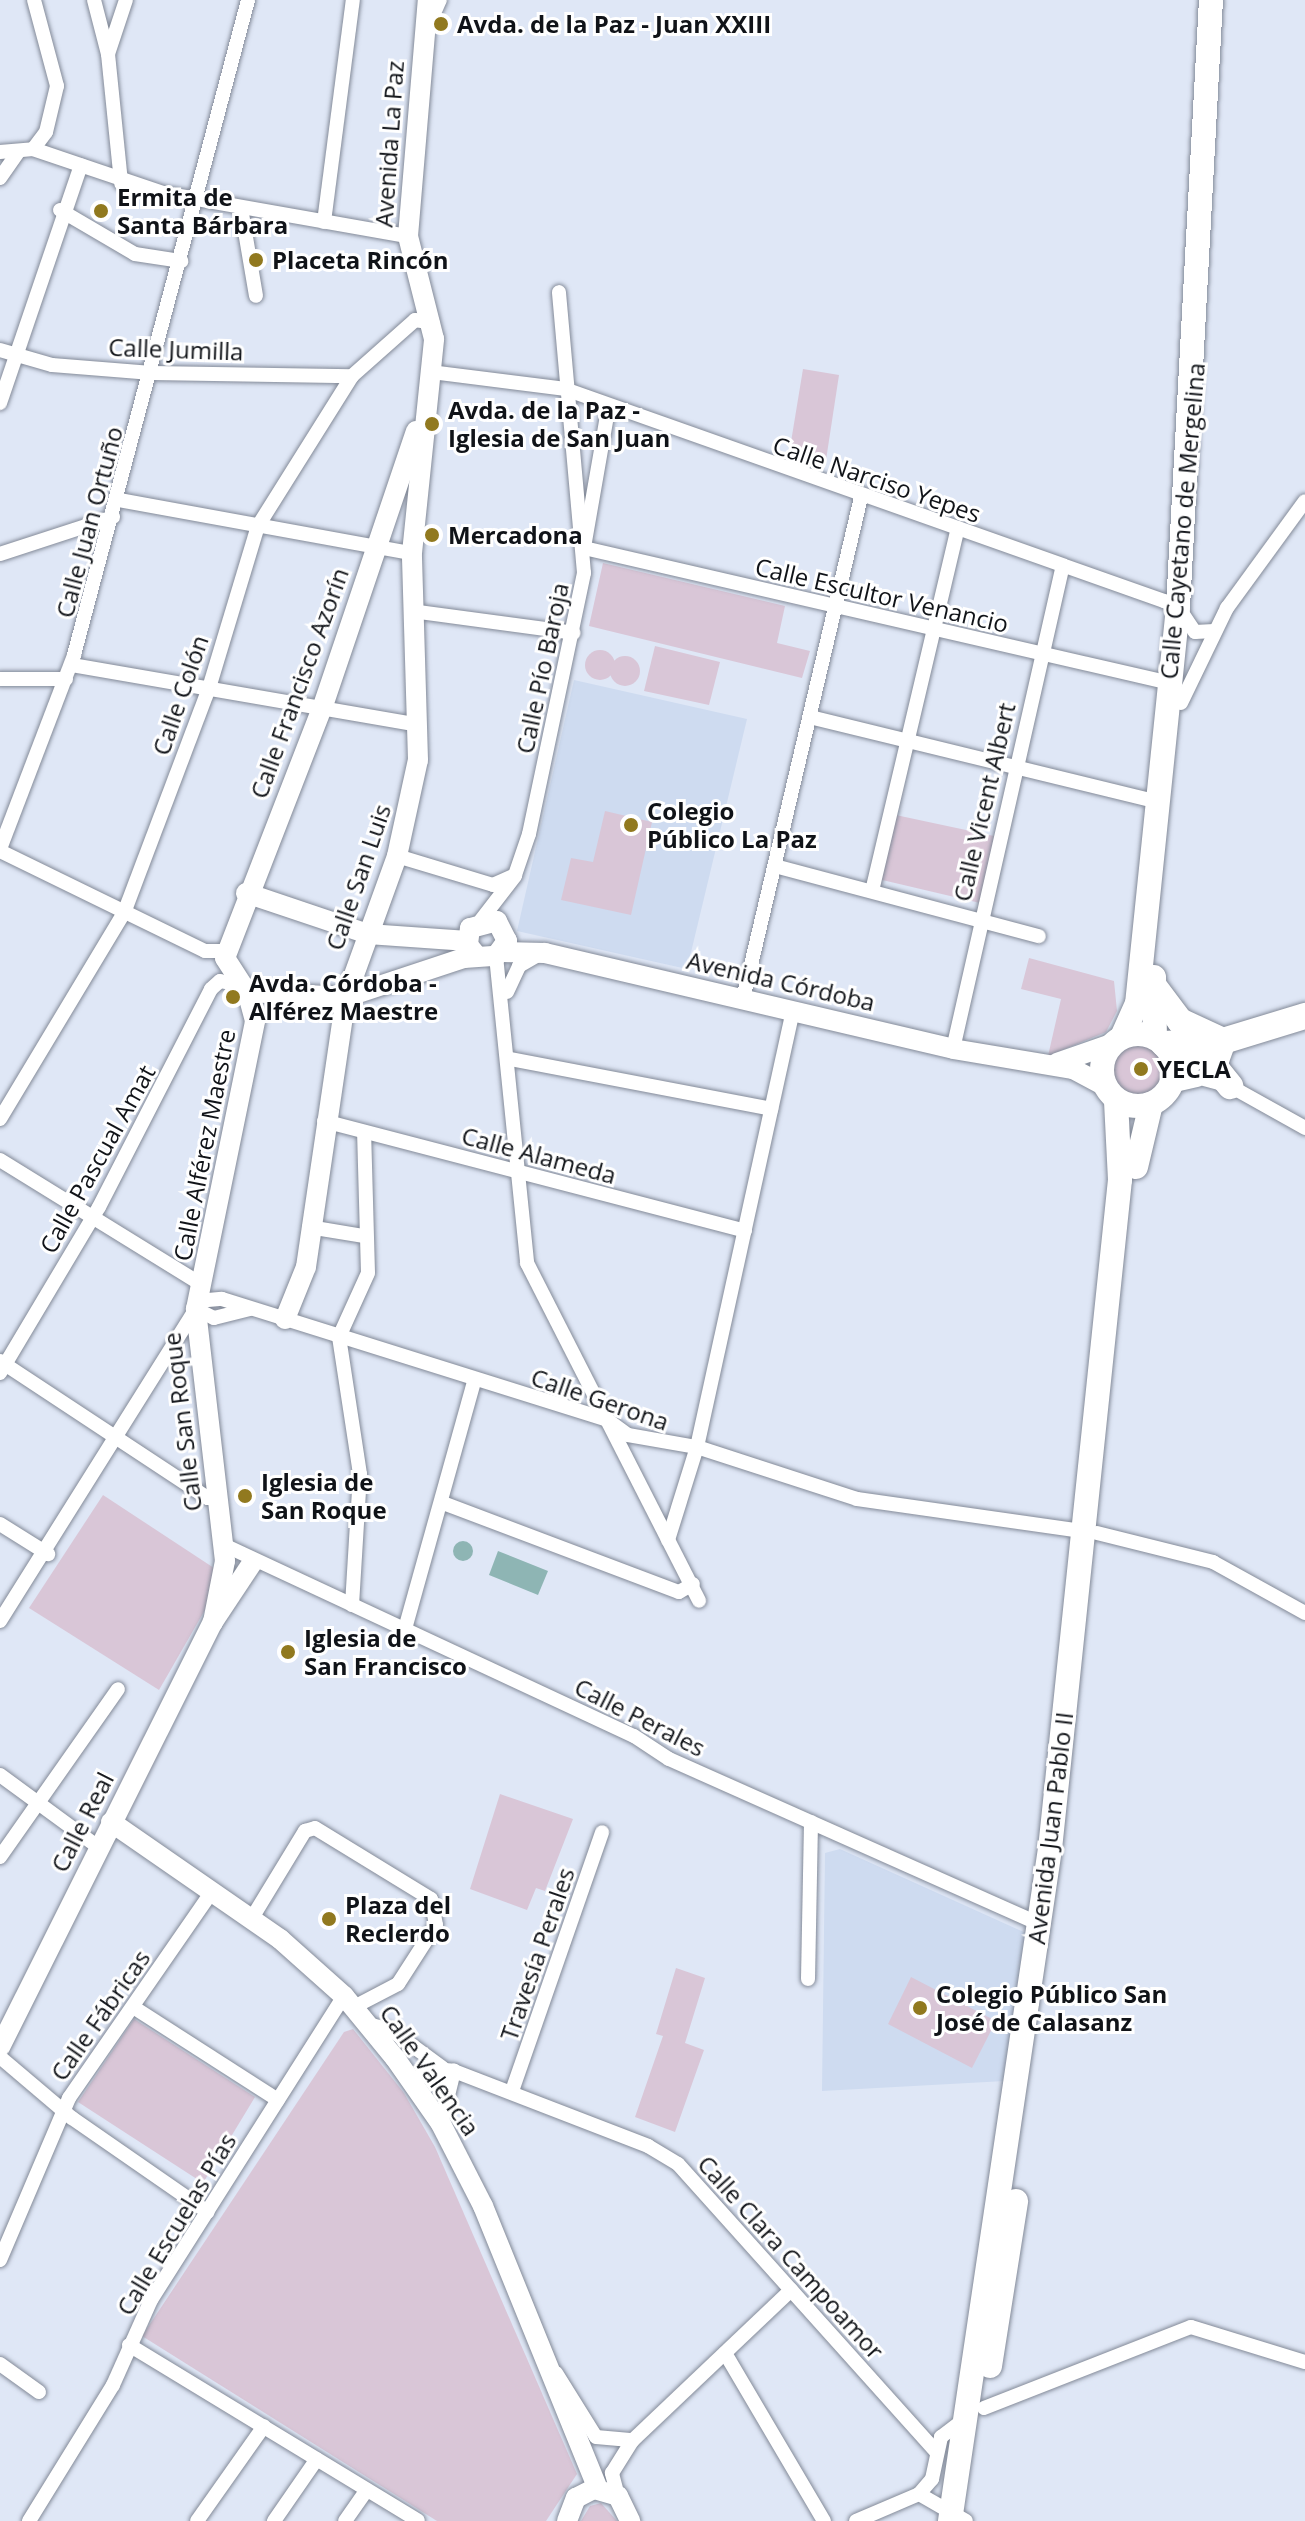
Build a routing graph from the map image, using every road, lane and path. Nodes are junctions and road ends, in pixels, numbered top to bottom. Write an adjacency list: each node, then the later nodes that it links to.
1 (34, 0): 12 (street)
2 (94, 0): 11 (street)
3 (126, 0): 11 (street)
4 (248, 0): 17 (street, Calle Juan Ortuño)
5 (353, 0): 20 (street)
6 (428, 0): 10 (main road, Avenida La Paz)
7 (440, 0): 10 (street, Avenida La Paz)
8 (1211, 0): 50 (main road, Calle Cayetano de Mergelina)
9 (1223, 0): 50 (main road, Calle Cayetano de Mergelina)
10 (424, 35): 21 (main road, Avenida La Paz)
11 (108, 54): 16 (street)
12 (26, 150): 13 (street); 14 (street); 15 (street)
13 (0, 152)
14 (81, 165): 16 (street); 19 (street)
15 (0, 178)
16 (121, 183): 17 (street)
17 (198, 200): 18 (street); 22 (street, Calle Juan Ortuño)
18 (241, 208): 20 (street); 25 (street)
19 (60, 210): 22 (street); 29 (street)
20 (324, 222): 21 (street)
21 (408, 236): 23 (main road, Avenida La Paz)
22 (181, 261): 31 (street, Calle Juan Ortuño)
23 (418, 282): 26 (main road, Avenida La Paz); 27 (street)
24 (559, 292): 33 (street, Calle Pío Baroja)
25 (256, 296)
26 (433, 323): 27 (street); 30 (main road, Avenida La Paz)
27 (403, 329): 32 (street, Calle Colón)
28 (0, 350): 29 (street, Calle Jumilla)
29 (15, 355): 31 (street, Calle Jumilla); 35 (street)
30 (431, 372): 33 (street, Calle Narciso Yepes); 34 (main road, Avenida La Paz)
31 (152, 373): 32 (street, Calle Jumilla); 38 (street, Calle Juan Ortuño)
32 (352, 376): 41 (street, Calle Colón)
33 (565, 389): 36 (street, Calle Narciso Yepes); 44 (street, Calle Pío Baroja)
34 (428, 396): 43 (main road, Calle Francisco Azorín); 45 (main road, Calle San Luis)
35 (0, 403)
36 (608, 410): 37 (street, Calle Narciso Yepes); 44 (street)
37 (861, 497): 42 (street, Calle Narciso Yepes); 48 (street)
38 (119, 500): 40 (street, Calle Juan Ortuño); 41 (street)
39 (1305, 501): 52 (street)
40 (113, 517): 46 (street); 55 (street, Calle Juan Ortuño)
41 (258, 526): 43 (street); 57 (street, Calle Colón)
42 (958, 528): 47 (street, Calle Narciso Yepes); 51 (street)
43 (377, 547): 45 (street); 59 (main road, Calle Francisco Azorín)
44 (584, 548): 48 (street, Calle Escultor Venancio); 53 (street, Calle Pío Baroja)
45 (412, 553): 49 (main road, Calle San Luis)
46 (0, 554)
47 (1063, 566): 50 (street, Calle Narciso Yepes); 54 (street, Calle Vicent Albert)
48 (836, 606): 51 (street, Calle Escultor Venancio); 60 (street)
49 (412, 611): 53 (street); 61 (main road, Calle San Luis)
50 (1183, 616): 52 (street, Calle Narciso Yepes); 58 (main road, Calle Cayetano de Mergelina)
51 (930, 631): 54 (street, Calle Escultor Venancio); 62 (street)
52 (1214, 631): 58 (street)
53 (574, 633): 68 (street, Calle Pío Baroja)
54 (1041, 655): 58 (street, Calle Escultor Venancio); 63 (street, Calle Vicent Albert)
55 (69, 672): 56 (street); 57 (street); 65 (street, Calle Juan Ortuño)
56 (0, 679)
57 (209, 688): 59 (street); 72 (street, Calle Colón)
58 (1175, 693): 64 (main road, Calle Cayetano de Mergelina); 79 (main road, Calle Cayetano de Mergelina)
59 (322, 708): 61 (street); 71 (main road, Calle Francisco Azorín)
60 (810, 717): 62 (street); 67 (street)
61 (418, 725): 66 (main road, Calle San Luis)
62 (904, 740): 63 (street); 70 (street)
63 (1013, 767): 64 (street); 73 (street, Calle Vicent Albert)
64 (1158, 802): 87 (main road, Calle Cayetano de Mergelina)
65 (0, 850): 72 (street)
66 (397, 856): 69 (street); 74 (main road, Calle San Luis)
67 (775, 866): 70 (street); 83 (street)
68 (515, 875): 69 (street); 75 (street)
69 (476, 883): 75 (street)
70 (872, 891): 73 (street)
71 (246, 893): 74 (main road); 77 (main road, Calle Francisco Azorín)
72 (124, 913): 77 (street); 98 (street, Calle Colón)
73 (980, 920): 76 (street); 90 (street, Calle Vicent Albert)
74 (368, 934): 75 (main road); 82 (main road, Calle San Luis)
75 (489, 936): 78 (main road, Avenida Córdoba); 82 (main road); 84 (street)
76 (1039, 936)
77 (215, 951): 80 (main road); 81 (street)
78 (540, 952): 83 (main road, Avenida Córdoba); 84 (street)
79 (1153, 985): 88 (main road, Calle Cayetano de Mergelina); 89 (highway)
80 (242, 988): 81 (street); 82 (main road); 109 (main road, Calle Alférez Maestre)
81 (211, 989): 105 (street, Calle Pascual Amat)
82 (346, 997): 99 (main road, Calle San Luis)
83 (743, 999): 85 (main road, Avenida Córdoba)
84 (506, 1008): 91 (street)
85 (793, 1010): 90 (main road, Avenida Córdoba); 97 (street)
86 (1305, 1016): 89 (highway)
87 (1118, 1040): 88 (main road); 92 (main road); 95 (main road)
88 (1160, 1041): 89 (highway); 93 (main road)
89 (1223, 1041): 93 (highway); 94 (highway)
90 (953, 1049): 92 (main road, Avenida Córdoba)
91 (510, 1059): 97 (street); 103 (street)
92 (1049, 1064): 95 (main road)
93 (1173, 1076): 94 (street); 96 (main road)
94 (1230, 1086): 100 (street)
95 (1110, 1093): 96 (main road); 104 (main road)
96 (1151, 1104): 104 (main road)
97 (771, 1109): 107 (street)
98 (0, 1119)
99 (324, 1121): 101 (street, Calle Alameda); 106 (main road, Calle San Luis)
100 (1305, 1128)
101 (364, 1133): 103 (street, Calle Alameda); 108 (street)
102 (0, 1160): 105 (street)
103 (519, 1173): 107 (street, Calle Alameda); 114 (street)
104 (1127, 1180): 120 (main road, Avenida Juan Pablo II)
105 (94, 1216): 109 (street); 112 (street, Calle Pascual Amat)
106 (309, 1227): 108 (street); 110 (main road, Calle San Luis)
107 (745, 1231): 116 (street)
108 (364, 1236): 111 (street)
109 (198, 1298): 110 (street, Calle Gerona); 115 (street); 117 (main road, Calle San Roque)
110 (285, 1319): 111 (street, Calle Gerona)
111 (339, 1337): 113 (street, Calle Gerona); 127 (street)
112 (2, 1366): 115 (street)
113 (474, 1382): 114 (street, Calle Gerona); 118 (street)
114 (606, 1419): 116 (street, Calle Gerona); 121 (street)
115 (120, 1440): 117 (street); 123 (street)
116 (697, 1447): 120 (street, Calle Gerona); 121 (street)
117 (217, 1497): 122 (main road, Calle San Roque)
118 (443, 1503): 125 (street); 131 (street)
119 (0, 1524): 123 (street)
120 (1090, 1532): 128 (street, Calle Gerona); 142 (main road, Avenida Juan Pablo II); 164 (main road, Avenida Juan Pablo II)
121 (668, 1540): 125 (street)
122 (224, 1545): 124 (street, Calle Perales); 130 (main road, Calle San Roque)
123 (48, 1554): 129 (street)
124 (252, 1563): 127 (street, Calle Perales); 130 (main road)
125 (693, 1584): 126 (street)
126 (699, 1601)
127 (352, 1605): 131 (street, Calle Perales)
128 (1305, 1613)
129 (0, 1621)
130 (213, 1622): 135 (main road, Calle Real)
131 (405, 1629): 136 (street, Calle Perales)
132 (118, 1689): 134 (street)
133 (0, 1775): 134 (street)
134 (38, 1803): 138 (street); 139 (street)
135 (111, 1822): 138 (main road, Calle Real); 140 (main road, Calle Valencia)
136 (811, 1822): 142 (street, Calle Perales); 143 (street)
137 (602, 1832): 151 (street, Travesía Perales)
138 (98, 1847): 147 (main road, Calle Real)
139 (0, 1857)
140 (213, 1890): 141 (main road, Calle Valencia); 145 (street, Calle Fábricas)
141 (252, 1918): 144 (main road, Calle Valencia); 144 (street)
142 (1040, 1924): 164 (main road, Avenida Juan Pablo II)
143 (808, 1979)
144 (349, 2002): 146 (main road, Calle Valencia); 152 (street, Calle Escuelas Pías)
145 (133, 2007): 152 (street); 153 (street, Calle Fábricas)
146 (368, 2024): 149 (street, Calle Clara Campoamor); 150 (main road, Calle Valencia)
147 (0, 2047)
148 (0, 2057): 153 (street)
149 (448, 2069): 150 (street); 151 (street, Calle Clara Campoamor); 154 (street)
150 (411, 2081): 154 (main road, Calle Valencia)
151 (512, 2091): 157 (street, Calle Clara Campoamor)
152 (278, 2100): 155 (street, Calle Escuelas Pías)
153 (65, 2106): 155 (street); 156 (street, Calle Fábricas)
154 (441, 2124): 162 (main road, Calle Valencia)
155 (208, 2212): 158 (street, Calle Escuelas Pías)
156 (0, 2260)
157 (791, 2290): 159 (street); 167 (street, Calle Clara Campoamor)
158 (129, 2345): 165 (street); 175 (street, Calle Escuelas Pías)
159 (725, 2353): 166 (street); 181 (street)
160 (1305, 2362): 164 (street)
161 (0, 2364): 163 (street)
162 (547, 2364): 166 (street); 169 (main road, Calle Valencia)
163 (39, 2392)
164 (974, 2414): 167 (street); 173 (main road, Avenida Juan Pablo II)
165 (264, 2426): 168 (street); 176 (street)
166 (633, 2440): 172 (street)
167 (937, 2453): 171 (street)
168 (317, 2459): 170 (street); 177 (street)
169 (598, 2489): 172 (main road); 174 (main road)
170 (367, 2490): 178 (street); 179 (street)
171 (919, 2494): 173 (street); 182 (street)
172 (618, 2496): 180 (main road)
173 (958, 2518)
174 (566, 2519)
175 (29, 2521)
176 (197, 2521)
177 (274, 2521)
178 (345, 2521)
179 (418, 2521)
180 (630, 2521)
181 (824, 2521)
182 (856, 2521)

